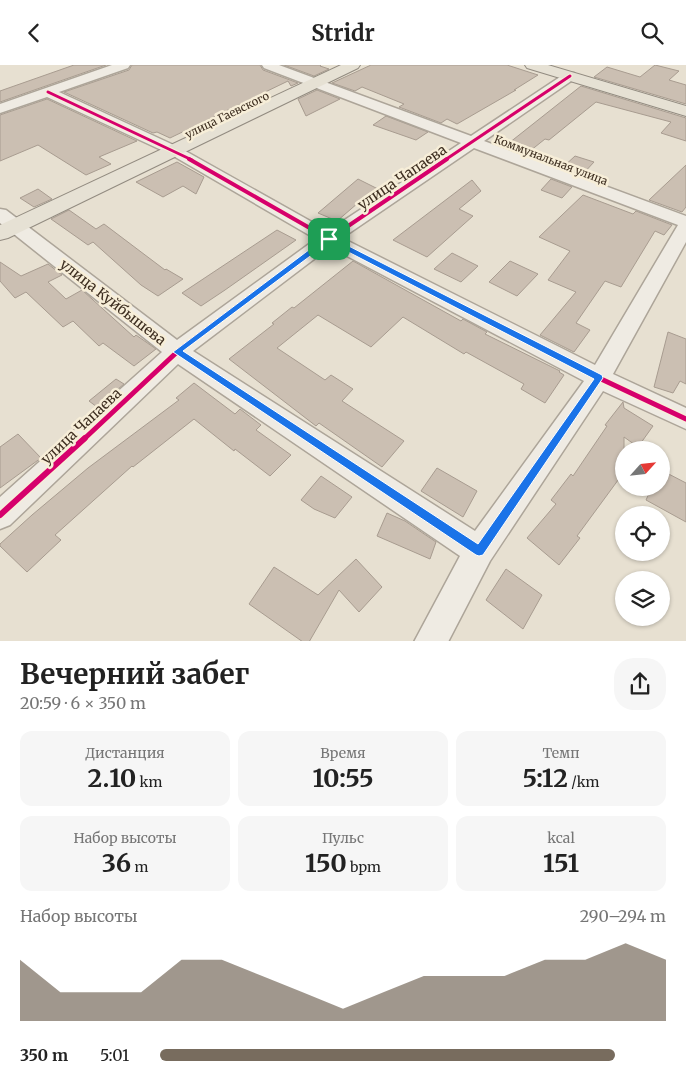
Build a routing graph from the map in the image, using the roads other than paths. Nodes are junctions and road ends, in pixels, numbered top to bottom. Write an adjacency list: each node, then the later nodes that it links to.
1 (124, 65): 7 (street)
2 (268, 65): 6 (street, Коммунальная улица)
3 (353, 65): 6 (main road, улица Гаевского)
4 (532, 65): 5 (main road)
5 (570, 76): 9 (main road); 10 (street, улица Чапаева)
6 (316, 83): 10 (street, Коммунальная улица); 11 (main road, улица Гаевского)
7 (48, 92): 8 (street); 11 (street)
8 (0, 109)
9 (686, 111)
10 (475, 141): 13 (street, Коммунальная улица); 14 (street, улица Чапаева)
11 (175, 151): 12 (main road, улица Гаевского); 14 (street)
12 (5, 224): 15 (street, улица Куйбышева)
13 (686, 224): 16 (street)
14 (329, 239): 15 (street, улица Чапаева); 16 (street)
15 (177, 352): 18 (street, улица Чапаева); 19 (street, улица Куйбышева)
16 (599, 378): 17 (street); 19 (street)
17 (686, 419)
18 (0, 515)
19 (479, 551): 20 (street)
20 (430, 641)

